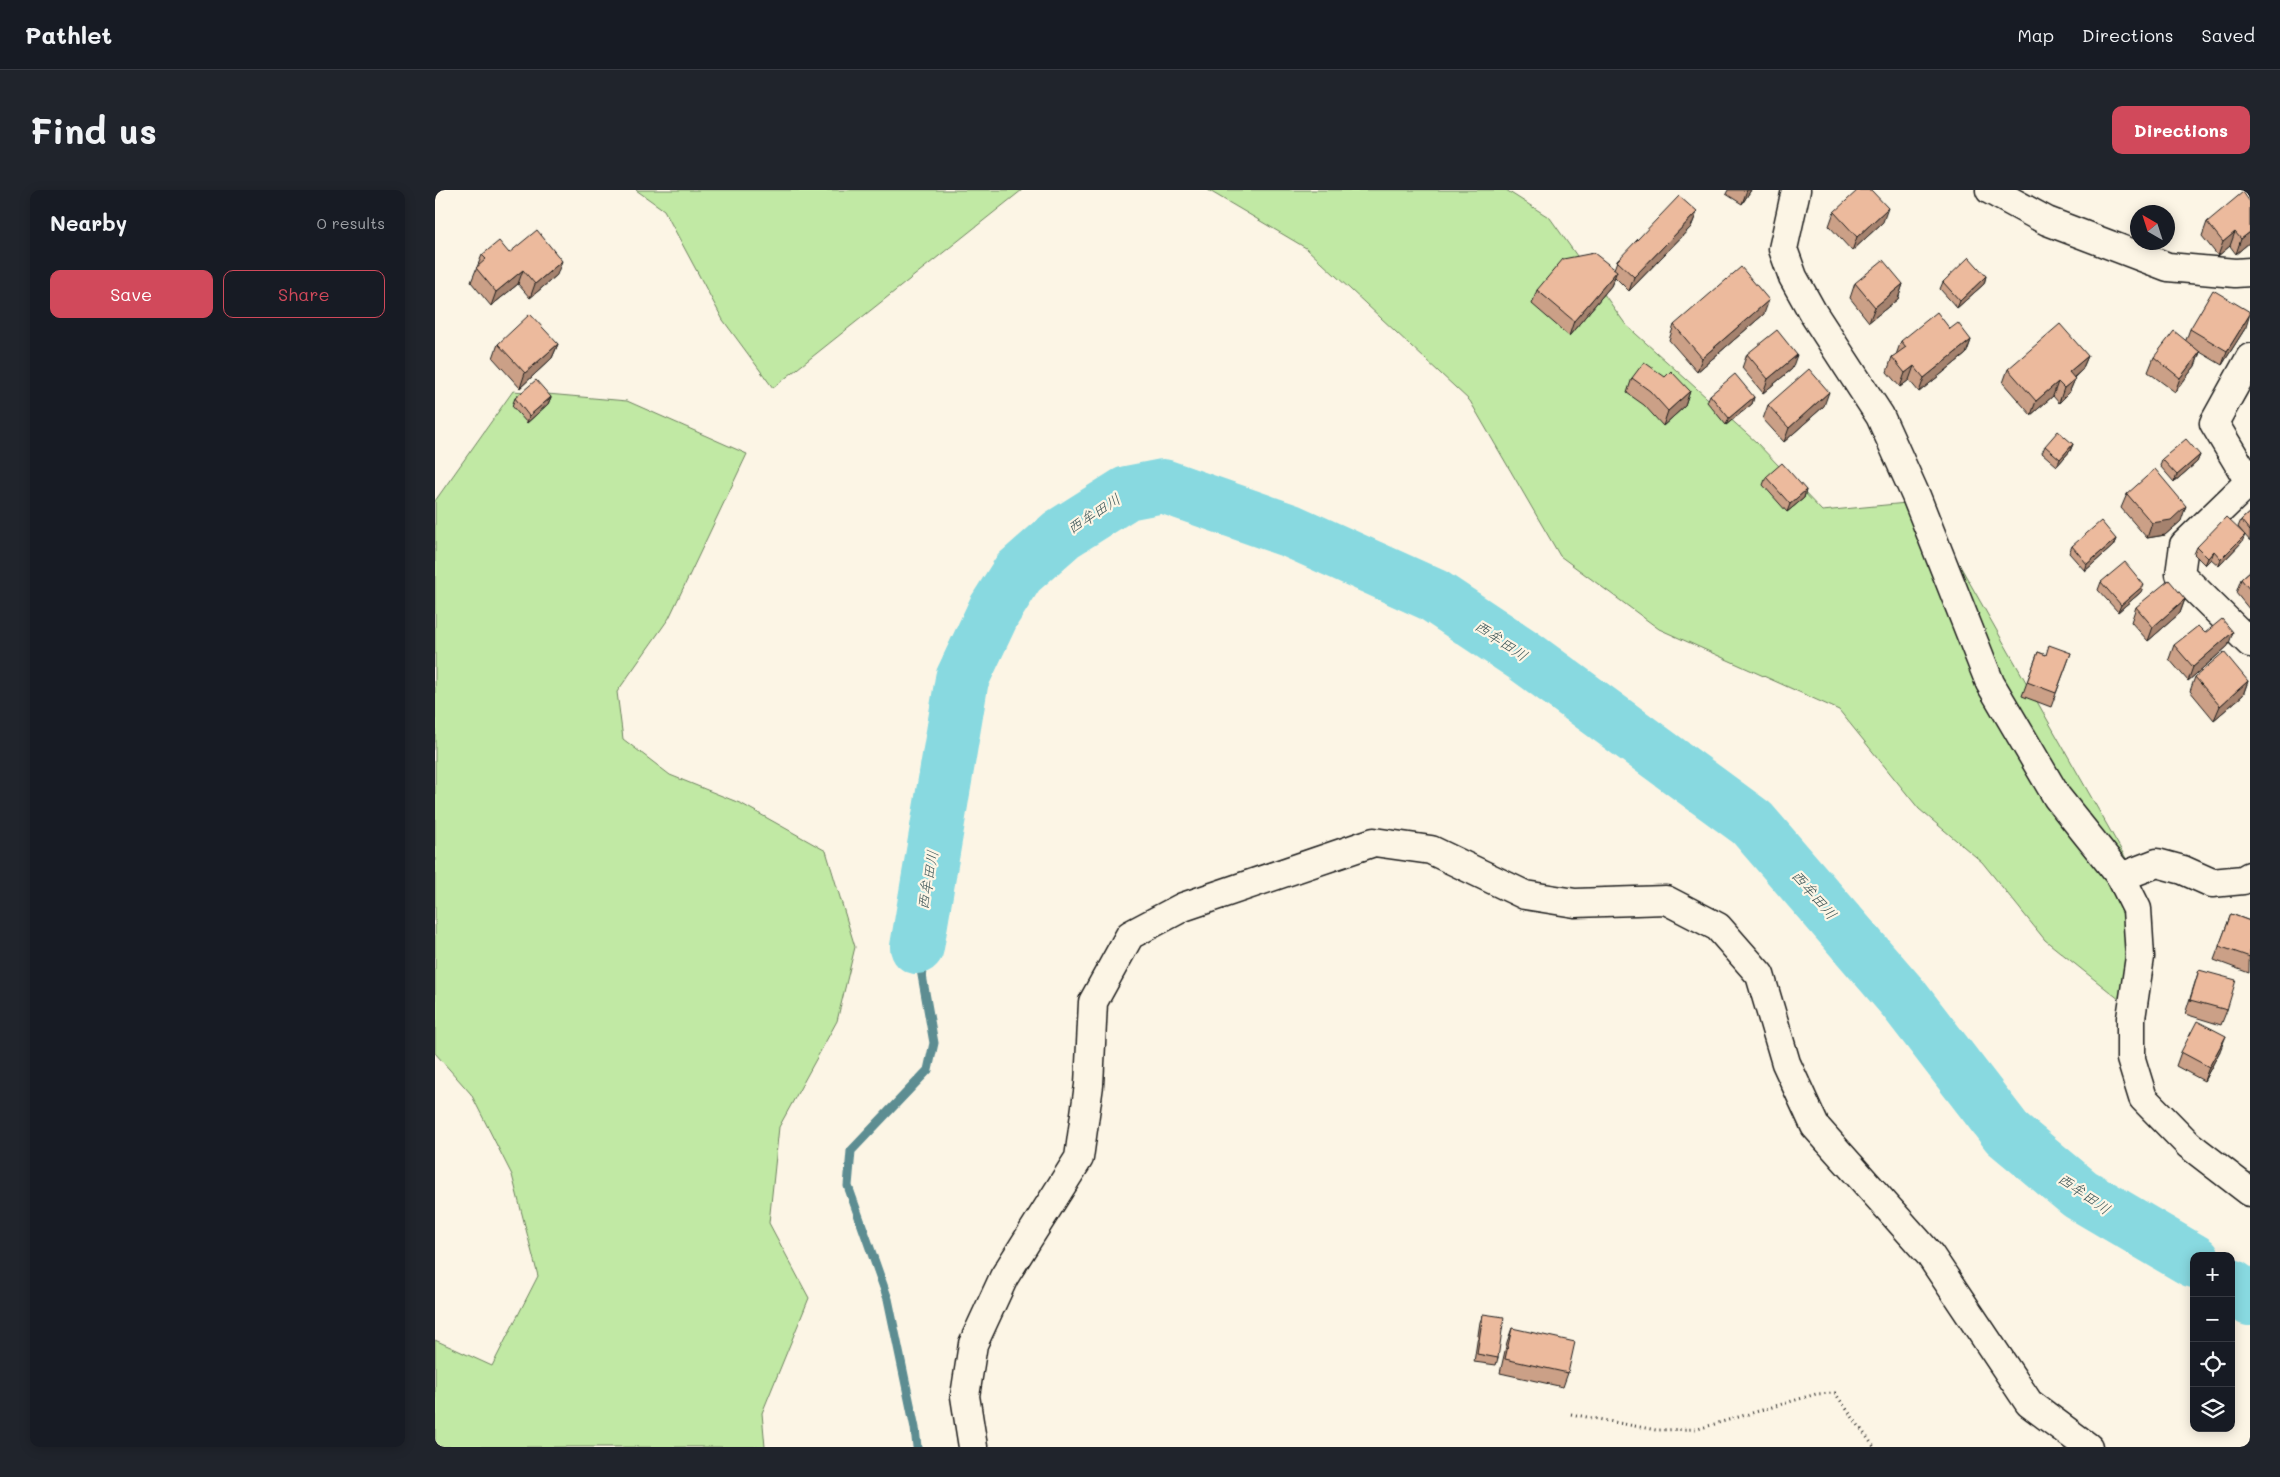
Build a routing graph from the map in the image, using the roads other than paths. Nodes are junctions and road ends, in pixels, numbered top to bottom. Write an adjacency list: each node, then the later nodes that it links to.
1 (1796, 190): 8 (street)
2 (1990, 190): 3 (street)
3 (2250, 272)
4 (2250, 358): 5 (street)
5 (2249, 483): 6 (street)
6 (2250, 643)
7 (2250, 876): 8 (street)
8 (2121, 877): 9 (street)
9 (2250, 1192)
10 (973, 1447): 11 (street)
11 (2088, 1447)

